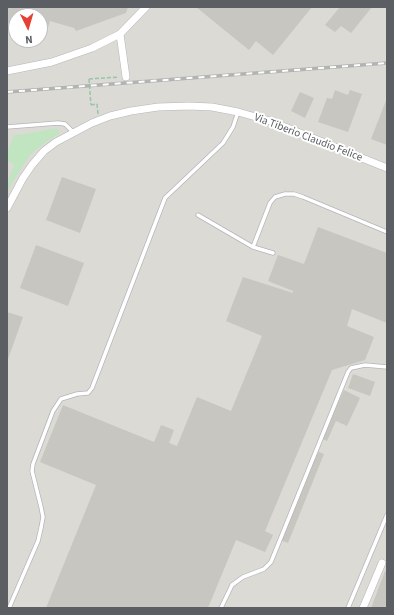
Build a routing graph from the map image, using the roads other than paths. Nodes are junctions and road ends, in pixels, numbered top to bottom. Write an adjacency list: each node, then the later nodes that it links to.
1 (146, 7): 2 (street)
2 (120, 34): 3 (street); 4 (street)
3 (7, 71)
4 (126, 76)
5 (238, 112): 7 (street, Via Tiberio Claudio Felice); 8 (street, Via Tiberio Claudio Felice); 17 (lane)
6 (7, 127): 7 (lane)
7 (73, 132): 9 (street, Via Tiberio Claudio Felice)
8 (387, 168)
9 (7, 208)
10 (198, 215): 12 (lane)
11 (387, 232): 12 (lane)
12 (253, 247): 13 (lane)
13 (273, 253)
14 (387, 367): 18 (lane)
15 (387, 514): 19 (lane)
16 (382, 563): 20 (street)
17 (9, 608)
18 (220, 608)
19 (348, 608)
20 (363, 608)

